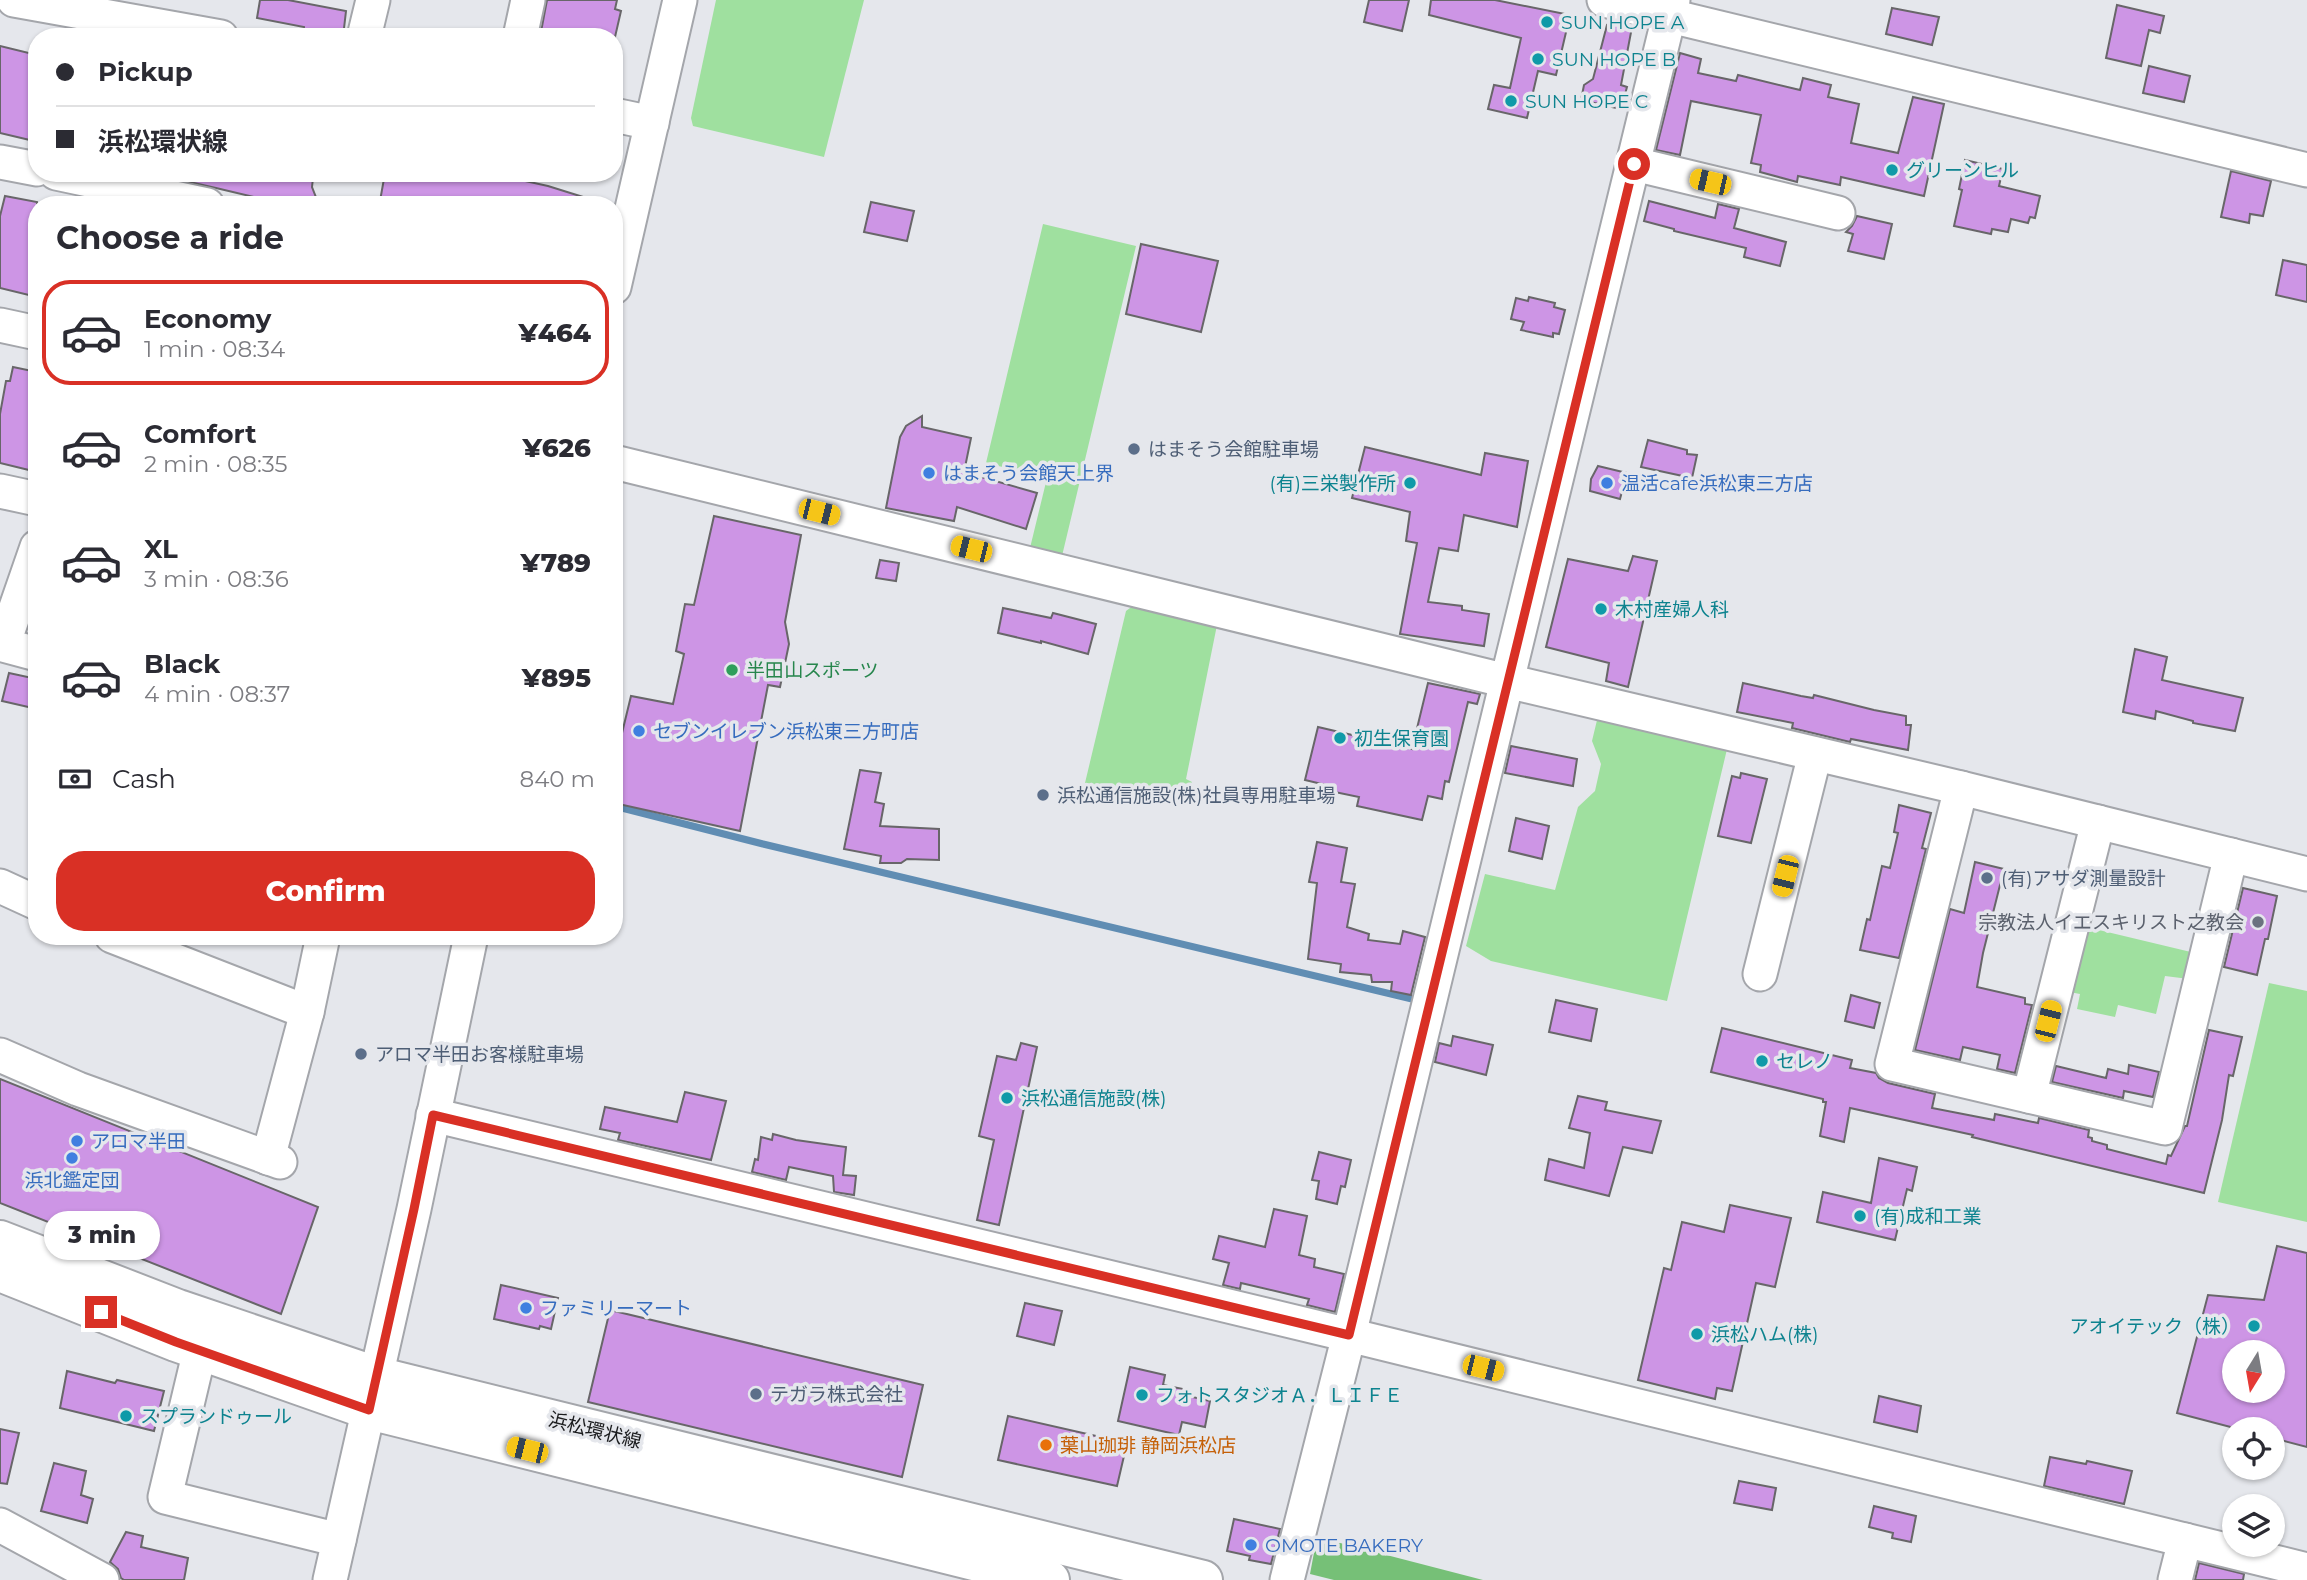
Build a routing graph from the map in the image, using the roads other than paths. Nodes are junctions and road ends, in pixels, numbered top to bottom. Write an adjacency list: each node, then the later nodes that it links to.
1 (14, 0): 7 (street)
2 (373, 0): 8 (street)
3 (528, 0): 9 (street)
4 (680, 0): 11 (street)
5 (1604, 0): 6 (street)
6 (1671, 7): 13 (street); 15 (street)
7 (171, 28)
8 (366, 28)
9 (522, 28)
10 (623, 117): 11 (street)
11 (652, 123): 19 (street)
12 (0, 162): 14 (street)
13 (1634, 164): 18 (street); 28 (street)
14 (28, 167)
15 (2307, 170)
16 (110, 182): 17 (street)
17 (188, 195)
18 (1838, 213)
19 (623, 248)
20 (0, 325): 21 (street)
21 (28, 331)
22 (623, 464): 28 (street)
23 (0, 491): 24 (street)
24 (28, 497)
25 (28, 572): 26 (street)
26 (1, 645): 27 (street)
27 (28, 652)
28 (1507, 681): 29 (street); 46 (street)
29 (1815, 754): 30 (street); 39 (street)
30 (1961, 788): 31 (street); 42 (street)
31 (2098, 822): 32 (street); 42 (street)
32 (2231, 855): 33 (street); 42 (street)
33 (2307, 874)
34 (0, 886): 35 (street)
35 (28, 898)
36 (135, 945): 40 (street)
37 (321, 945): 40 (street)
38 (469, 945): 43 (street)
39 (1760, 974)
40 (307, 1012): 41 (street)
41 (0, 1055)
42 (2029, 1096)
43 (433, 1115): 46 (street); 48 (street)
44 (0, 1240): 48 (main road, 浜松環状線)
45 (0, 1272): 47 (main road, 浜松環状線)
46 (1349, 1335): 51 (street); 57 (street)
47 (200, 1350): 48 (main road, 浜松環状線); 50 (street)
48 (373, 1393): 50 (street); 55 (main road, 浜松環状線); 56 (main road, 浜松環状線)
49 (0, 1525): 53 (street)
50 (339, 1540): 54 (street)
51 (2185, 1540): 52 (street); 58 (street)
52 (2307, 1570)
53 (102, 1580)
54 (330, 1580)
55 (1050, 1580)
56 (1203, 1580)
57 (1287, 1580)
58 (2175, 1580)

